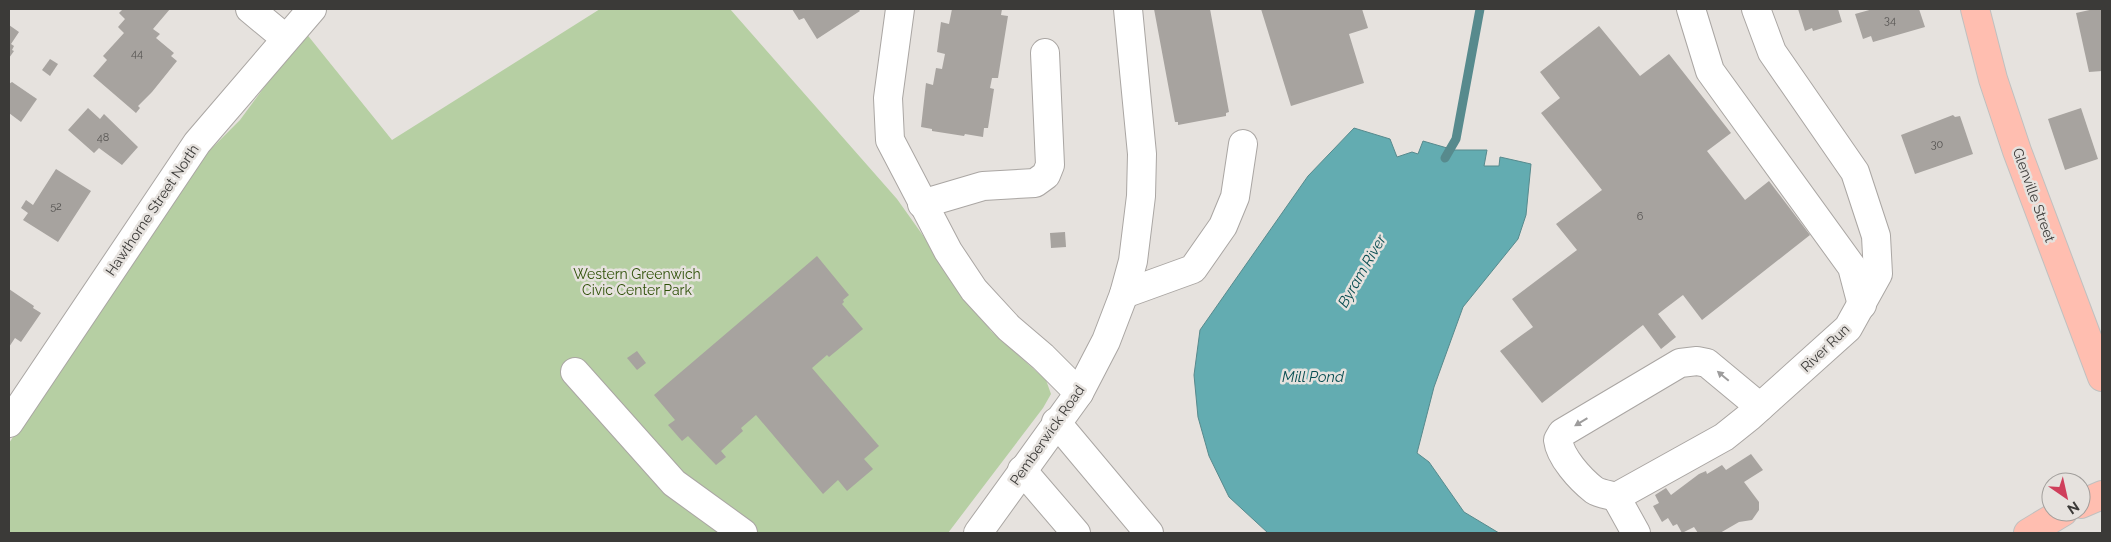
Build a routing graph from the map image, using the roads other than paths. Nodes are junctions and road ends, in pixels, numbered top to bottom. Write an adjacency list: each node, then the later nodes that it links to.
1 (250, 9): 8 (street)
2 (312, 9): 8 (street, Hawthorne Street North)
3 (900, 9): 11 (street)
4 (1128, 9): 12 (street, Pemberwick Road)
5 (1691, 9): 13 (street)
6 (1756, 9): 13 (street, River Run)
7 (1975, 9): 15 (main road, Glenville Street)
8 (285, 38): 17 (street, Hawthorne Street North)
9 (1045, 53): 11 (street)
10 (1243, 144): 12 (street)
11 (922, 204): 16 (street)
12 (1124, 294): 16 (street, Pemberwick Road)
13 (1862, 305): 18 (street, River Run)
14 (575, 372): 23 (street)
15 (2102, 377)
16 (1078, 393): 19 (street, Pemberwick Road)
17 (14, 405)
18 (1760, 407): 21 (street, River Run); 21 (street, one-way to 21)
19 (1056, 422): 20 (street, Pemberwick Road); 26 (street)
20 (1022, 470): 24 (street, Pemberwick Road); 25 (street)
21 (1616, 497): 27 (street)
22 (2046, 522): 28 (main road)
23 (743, 533)
24 (978, 533)
25 (1076, 533)
26 (1149, 533)
27 (1636, 533)
28 (2028, 533)

